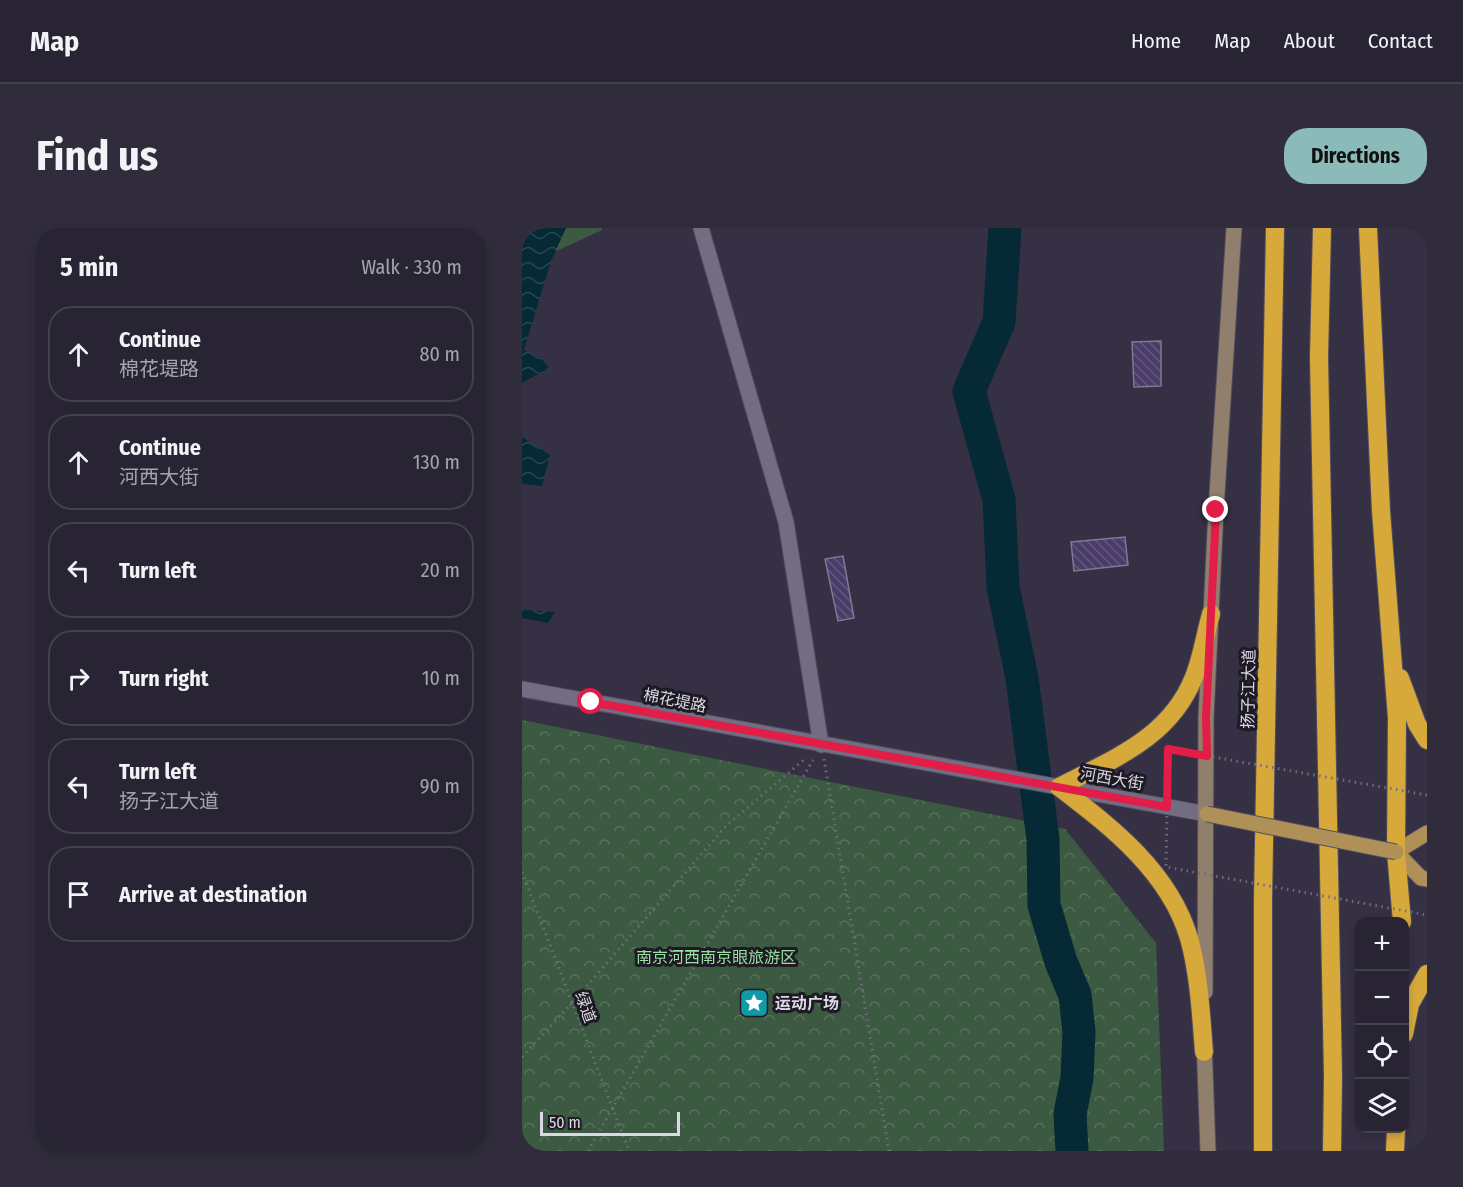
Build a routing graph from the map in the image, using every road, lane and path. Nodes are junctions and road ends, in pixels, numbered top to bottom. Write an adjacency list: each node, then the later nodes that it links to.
1 (701, 228): 10 (street)
2 (1234, 228): 6 (street)
3 (1275, 228): 35 (highway, 扬子江大道)
4 (1322, 228): 36 (highway)
5 (1368, 228): 7 (highway)
6 (1211, 614): 11 (street); 12 (highway)
7 (1391, 645): 9 (highway); 13 (highway)
8 (522, 689): 10 (street, 棉花堤路)
9 (1427, 740)
10 (821, 746): 12 (street, 河西大街); 25 (path); 29 (path); 33 (path)
11 (1207, 756): 13 (path, bridge); 15 (path, bridge); 16 (street)
12 (1058, 787): 15 (street, 河西大街); 27 (highway)
13 (1396, 790): 14 (path, bridge); 18 (highway)
14 (1427, 795)
15 (1167, 807): 16 (street, 河西大街); 20 (path, bridge)
16 (1208, 814): 18 (main road, 河西大街, bridge); 20 (street)
17 (1427, 833): 18 (main road)
18 (1396, 852): 21 (main road); 23 (highway)
19 (522, 872): 25 (path, 绿道)
20 (1207, 874): 23 (path, bridge); 27 (street)
21 (1427, 879)
22 (1427, 915): 23 (path, bridge)
23 (1402, 916)
24 (1427, 974): 26 (highway)
25 (572, 1004): 28 (path); 29 (path, 绿道)
26 (1406, 1025)
27 (1204, 1052): 34 (street)
28 (522, 1057)
29 (612, 1110): 31 (path); 32 (path, 绿道)
30 (1396, 1133): 37 (highway)
31 (588, 1151)
32 (629, 1151)
33 (889, 1151)
34 (1208, 1151)
35 (1263, 1151)
36 (1332, 1151)
37 (1395, 1151)

